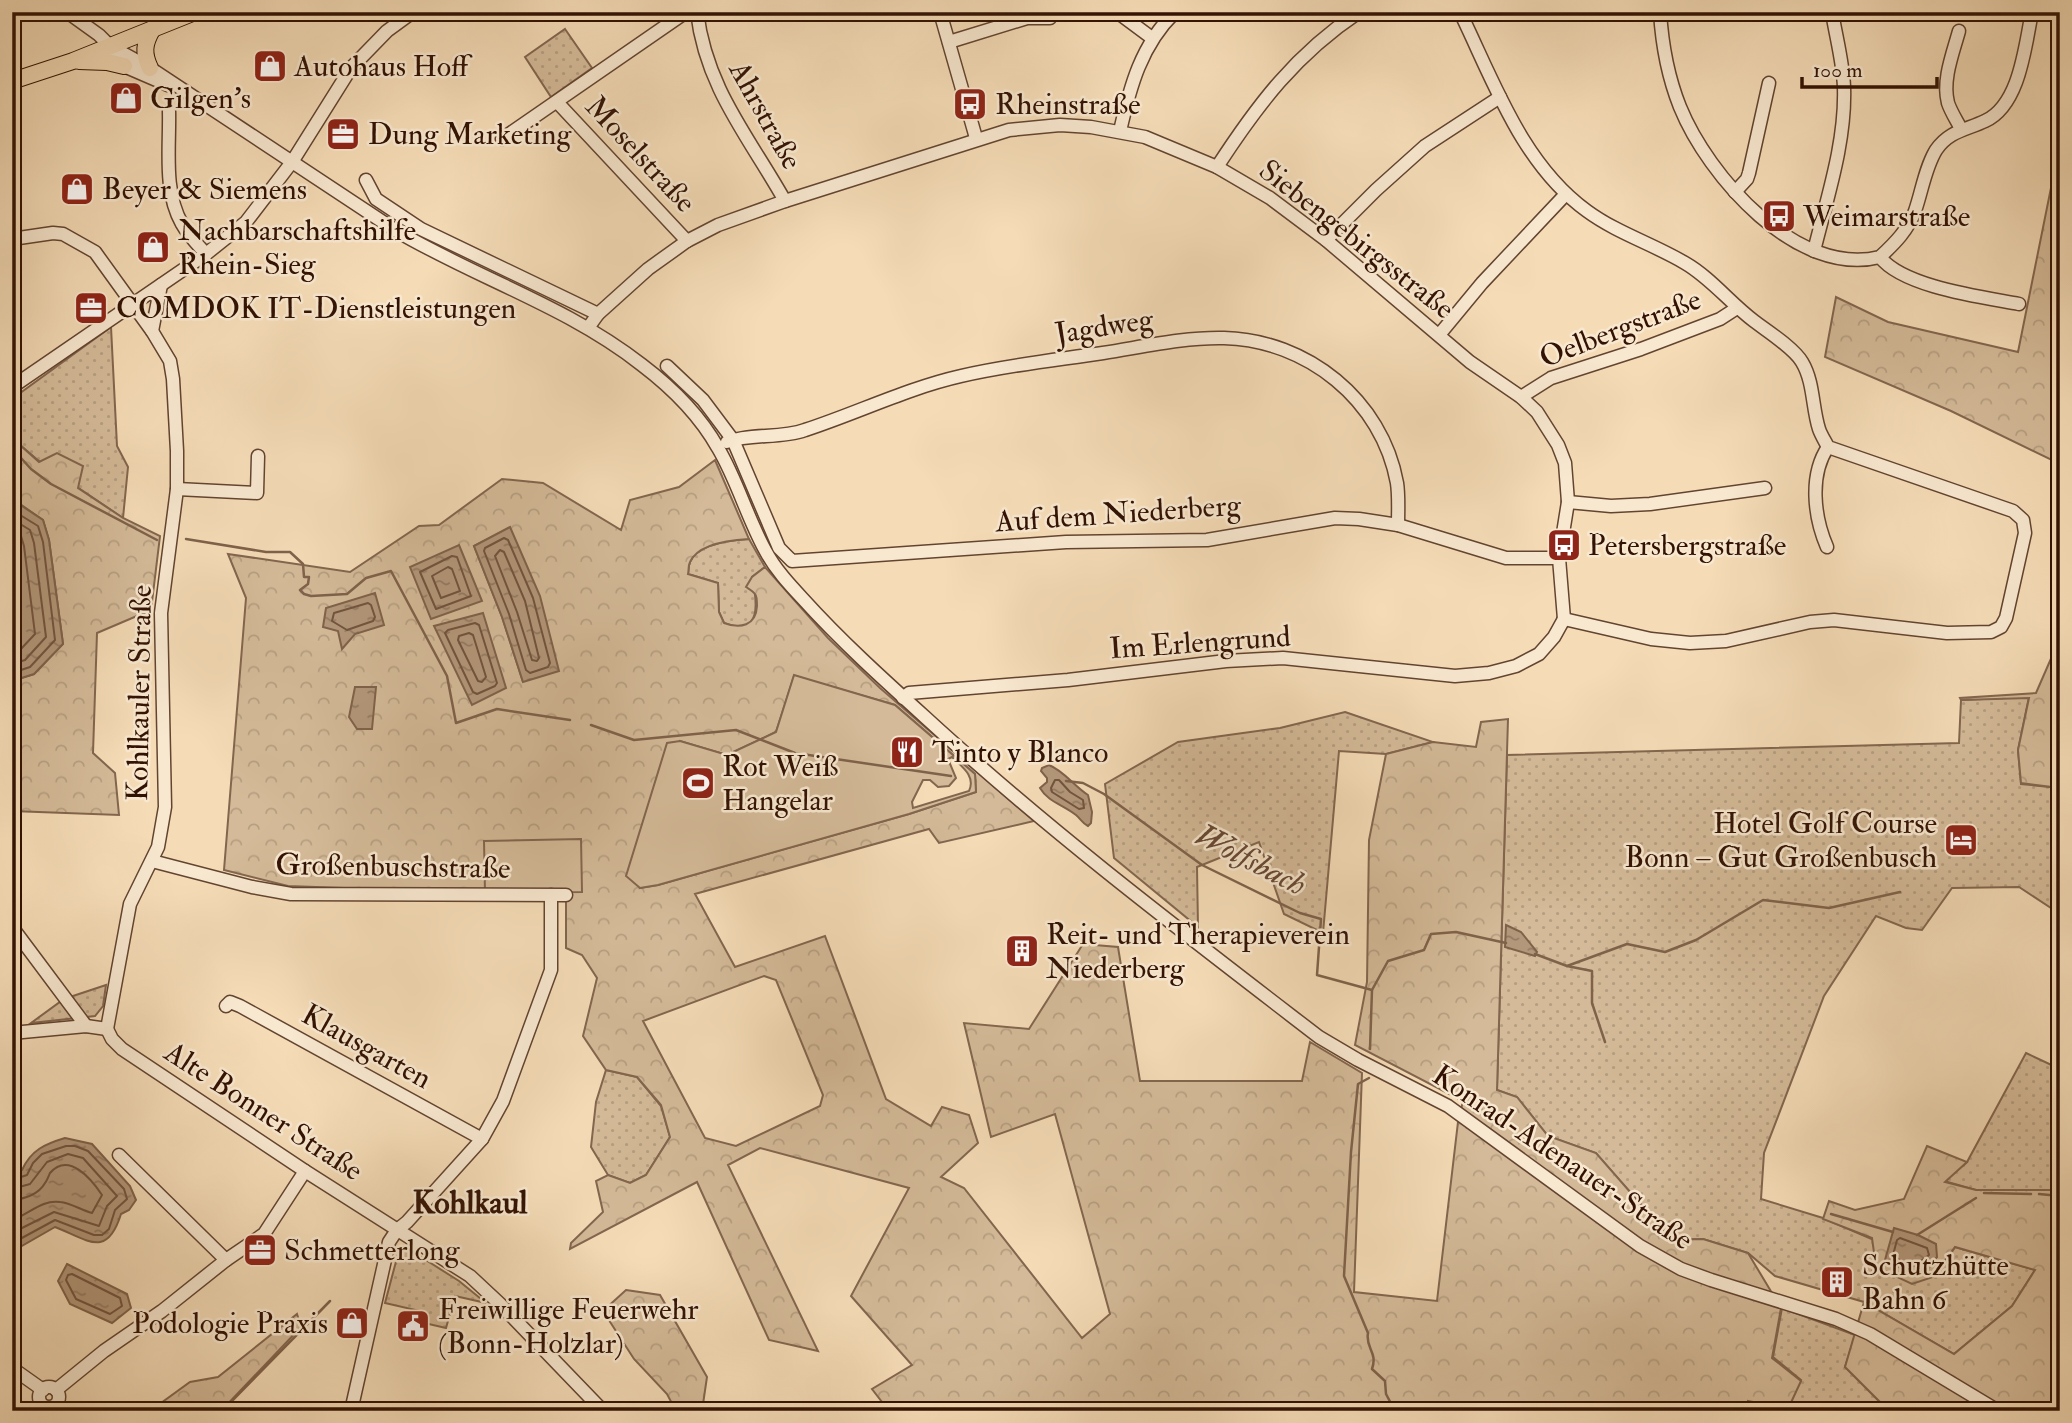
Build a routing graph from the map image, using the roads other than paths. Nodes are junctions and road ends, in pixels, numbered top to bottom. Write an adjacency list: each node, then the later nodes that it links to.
1 (67, 12): 19 (street)
2 (194, 12): 15 (main road)
3 (413, 12): 33 (street)
4 (686, 12): 27 (street, Moselstraße)
5 (696, 12): 38 (street, Ahrstraße)
6 (940, 12): 18 (street)
7 (1117, 12): 17 (street)
8 (1175, 12): 17 (street)
9 (1359, 12): 34 (street)
10 (1460, 12): 26 (street)
11 (1660, 12): 36 (street)
12 (1832, 12): 42 (street)
13 (2032, 12): 29 (street)
14 (1050, 18): 18 (street)
15 (152, 30): 19 (main road); 22 (main road)
16 (1959, 31): 29 (street)
17 (1152, 38): 30 (street)
18 (949, 42): 31 (street)
19 (110, 46): 20 (main road); 21 (street); 22 (street, Konrad-Adenauer-Straße)
20 (73, 61): 21 (main road); 23 (main road)
21 (124, 66): 25 (street, Konrad-Adenauer-Straße)
22 (150, 68): 25 (street, Konrad-Adenauer-Straße)
23 (12, 81)
24 (1769, 83): 36 (street)
25 (185, 91): 33 (street, Konrad-Adenauer-Straße)
26 (1500, 97): 37 (street); 40 (street)
27 (557, 102): 32 (street, Moselstraße); 41 (street, Moselstraße)
28 (169, 111): 43 (street)
29 (1961, 129): 44 (street)
30 (1120, 131): 31 (street, Siebengebirgsstraße); 34 (street, Siebengebirgsstraße)
31 (976, 138): 38 (street, Siebengebirgsstraße)
32 (502, 139)
33 (292, 162): 43 (street); 50 (street, Konrad-Adenauer-Straße)
34 (1217, 167): 40 (street, Siebengebirgsstraße)
35 (366, 180): 49 (street)
36 (1735, 192): 42 (street)
37 (1566, 194): 48 (street); 52 (street)
38 (785, 201): 41 (street, Siebengebirgsstraße)
39 (12, 239): 46 (street, Kohlkauler Straße)
40 (1326, 240): 52 (street, Siebengebirgsstraße)
41 (687, 241): 49 (street, Siebengebirgsstraße)
42 (1814, 251): 44 (street)
43 (205, 254): 45 (street)
44 (1880, 257): 47 (street)
45 (161, 285): 46 (street); 51 (street)
46 (133, 304): 51 (street, Kohlkauler Straße); 54 (street)
47 (2019, 304)
48 (1737, 308): 55 (street, Oelbergstraße); 58 (street)
49 (598, 314): 50 (street, Siebengebirgsstraße)
50 (588, 328): 57 (street, Konrad-Adenauer-Straße)
51 (152, 331): 61 (street, Kohlkauler Straße)
52 (1439, 335): 55 (street, Siebengebirgsstraße)
53 (667, 366): 56 (street)
54 (12, 387)
55 (1521, 397): 62 (street, Siebengebirgsstraße)
56 (733, 440): 57 (street, Jagdweg); 63 (street, Auf dem Niederberg); 63 (street, Jagdweg)
57 (717, 447): 67 (street, Konrad-Adenauer-Straße)
58 (1829, 447): 64 (street); 66 (street)
59 (258, 456): 61 (street)
60 (1765, 488): 62 (street)
61 (177, 489): 68 (street, Kohlkauler Straße)
62 (1568, 502): 65 (street, Siebengebirgsstraße)
63 (1398, 526): 65 (street, Auf dem Niederberg)
64 (1827, 547)
65 (1559, 558): 66 (street, Siebengebirgsstraße)
66 (1564, 619): 67 (street, Im Erlengrund)
67 (903, 698): 87 (street, Konrad-Adenauer-Straße)
68 (154, 858): 69 (street, Großenbuschstraße); 74 (street, Kohlkauler Straße)
69 (551, 895): 70 (street, Großenbuschstraße); 76 (street, Großenbuschstraße)
70 (566, 895)
71 (12, 928): 73 (street)
72 (226, 1006): 76 (street, Klausgarten)
73 (86, 1026): 74 (street); 75 (street)
74 (107, 1030): 78 (street, Alte Bonner Straße)
75 (12, 1033)
76 (482, 1139): 79 (street, Großenbuschstraße)
77 (119, 1154): 80 (street)
78 (304, 1171): 79 (street, Alte Bonner Straße); 80 (street)
79 (397, 1230): 85 (street); 86 (street)
80 (226, 1260): 82 (street)
81 (12, 1368): 82 (street)
82 (46, 1394): 83 (street); 84 (street)
83 (58, 1408)
84 (29, 1411)
85 (351, 1411)
86 (603, 1411)
87 (1998, 1411)

